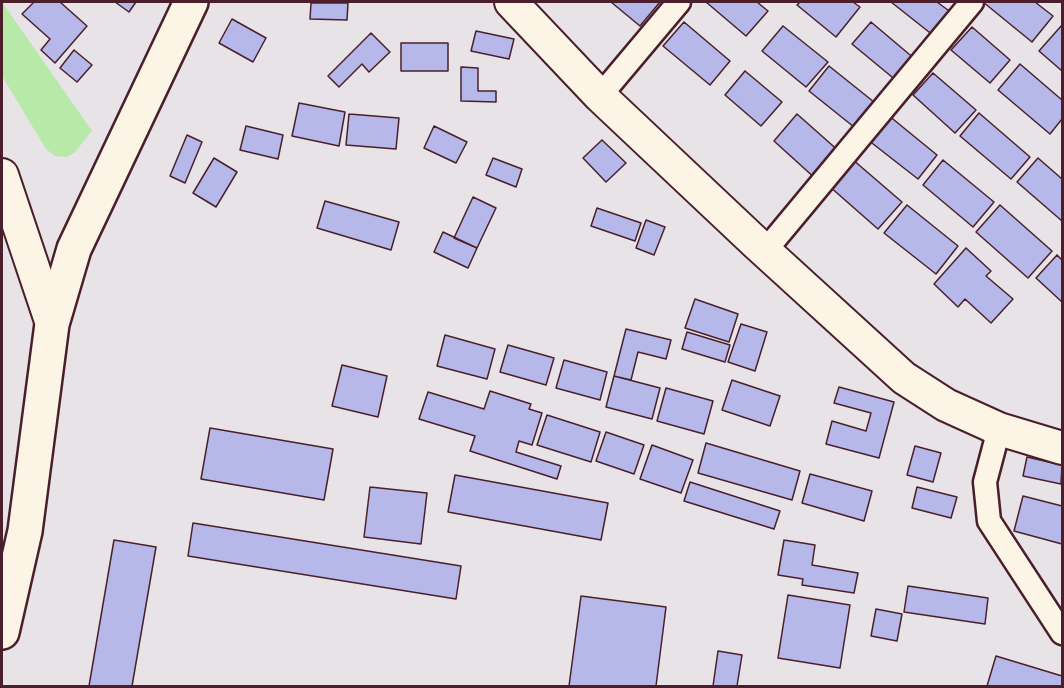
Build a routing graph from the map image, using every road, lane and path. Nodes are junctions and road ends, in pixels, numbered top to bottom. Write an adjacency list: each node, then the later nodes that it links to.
1 (191, 2): 8 (main road)
2 (679, 2): 5 (street)
3 (972, 2): 7 (street)
4 (516, 3): 5 (main road)
5 (600, 96): 7 (main road)
6 (2, 175): 8 (main road)
7 (765, 251): 9 (main road)
8 (52, 324): 11 (main road)
9 (999, 429): 10 (main road); 12 (street)
10 (1062, 447)
11 (2, 632)
12 (1062, 633)

